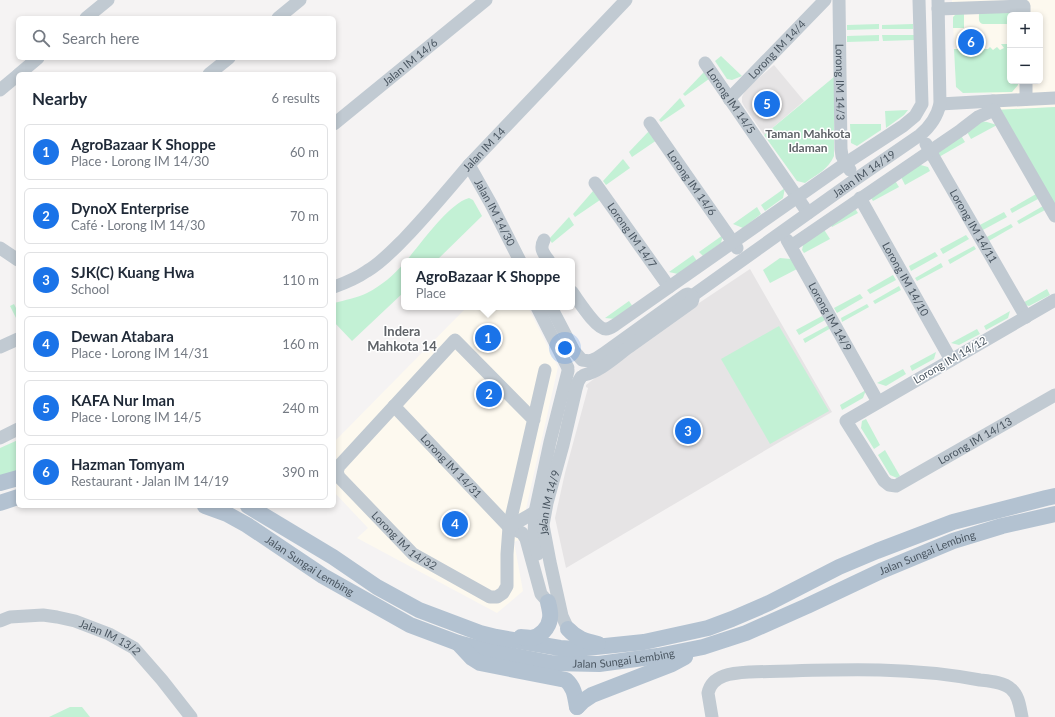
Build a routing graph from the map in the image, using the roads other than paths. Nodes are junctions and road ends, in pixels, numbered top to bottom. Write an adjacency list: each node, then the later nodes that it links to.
1 (108, 0): 10 (street)
2 (300, 0): 11 (street)
3 (486, 0): 25 (street, Jalan IM 14/6)
4 (626, 0): 30 (street, Jalan IM 14)
5 (825, 0): 21 (street, Lorong IM 14/4)
6 (838, 0): 29 (street, Lorong IM 14/3)
7 (919, 0): 29 (street)
8 (938, 4): 9 (street); 23 (street, Jalan IM 14/19)
9 (1024, 12)
10 (88, 16)
11 (280, 16)
12 (36, 60): 15 (street)
13 (226, 60): 16 (street)
14 (705, 63): 21 (street, Lorong IM 14/5)
15 (20, 72)
16 (212, 72)
17 (16, 76): 19 (street)
18 (1026, 84): 22 (street)
19 (0, 90)
20 (1055, 98): 22 (street)
21 (729, 99): 33 (street, Lorong IM 14/5)
22 (1026, 99): 24 (street)
23 (940, 104): 24 (street); 27 (street, Jalan IM 14/19)
24 (994, 106): 28 (street); 36 (street)
25 (336, 122)
26 (650, 123): 39 (street, Lorong IM 14/6)
27 (920, 135): 28 (street, Lorong IM 14/11); 31 (street, Jalan IM 14/19)
28 (930, 151): 34 (street); 53 (street, Lorong IM 14/11)
29 (846, 163): 31 (street, Lorong IM 14/3); 33 (street)
30 (469, 165): 42 (street, Jalan IM 14/30); 46 (street, Jalan IM 14)
31 (856, 179): 35 (street, Jalan IM 14/19)
32 (595, 183): 47 (street, Lorong IM 14/7)
33 (798, 197): 35 (street, Lorong IM 14/5); 39 (street)
34 (860, 198): 40 (street); 57 (street, Lorong IM 14/10)
35 (808, 213): 37 (street, Jalan IM 14/19)
36 (1055, 216)
37 (783, 231): 40 (street, Lorong IM 14/9); 44 (street, Jalan IM 14/19)
38 (544, 240): 43 (street)
39 (733, 242): 44 (street, Lorong IM 14/6); 47 (street)
40 (791, 246): 62 (street, Lorong IM 14/9)
41 (0, 248): 45 (street)
42 (518, 258)
43 (547, 258)
44 (745, 258): 49 (street, Jalan IM 14/19)
45 (16, 259)
46 (336, 286)
47 (669, 287): 48 (street)
48 (575, 296)
49 (692, 296): 56 (street); 60 (street)
50 (1055, 300): 53 (street, Lorong IM 14/12)
51 (538, 310): 58 (street)
52 (553, 310): 56 (street)
53 (1026, 317): 57 (street, Lorong IM 14/12)
54 (16, 340): 55 (street)
55 (0, 348)
56 (582, 360): 58 (street); 60 (street)
57 (951, 360): 62 (street, Lorong IM 14/12)
58 (568, 369): 60 (street); 75 (street, Jalan IM 14/9)
59 (546, 370): 64 (street)
60 (583, 376): 80 (street, Jalan IM 14/9)
61 (1055, 395): 65 (street, Lorong IM 14/13)
62 (878, 402): 65 (street, Lorong IM 14/12)
63 (394, 406): 64 (street); 77 (street, Lorong IM 14/31); 77 (street, Lorong IM 14/32)
64 (534, 420): 77 (street)
65 (846, 420)
66 (16, 430): 67 (street)
67 (0, 438)
68 (16, 479): 69 (main road)
69 (0, 483)
70 (1052, 495): 83 (main road, Jalan Sungai Lembing)
71 (16, 498): 72 (main road)
72 (0, 502)
73 (210, 508): 82 (main road, Jalan Sungai Lembing)
74 (251, 508): 81 (main road, Jalan Sungai Lembing)
75 (535, 512): 77 (street); 78 (street, Jalan IM 14/9)
76 (1055, 514): 84 (main road, Jalan Sungai Lembing)
77 (510, 526): 78 (street, Lorong IM 14/31)
78 (548, 602): 81 (main road)
79 (0, 621): 86 (street, Jalan IM 13/2)
80 (568, 629): 83 (main road)
81 (480, 632): 83 (main road, Jalan Sungai Lembing)
82 (458, 642): 84 (main road, Jalan Sungai Lembing); 85 (main road)
83 (609, 646)
84 (703, 647): 85 (main road)
85 (578, 712)
86 (191, 717)
87 (712, 717): 88 (street)
88 (1022, 717)

